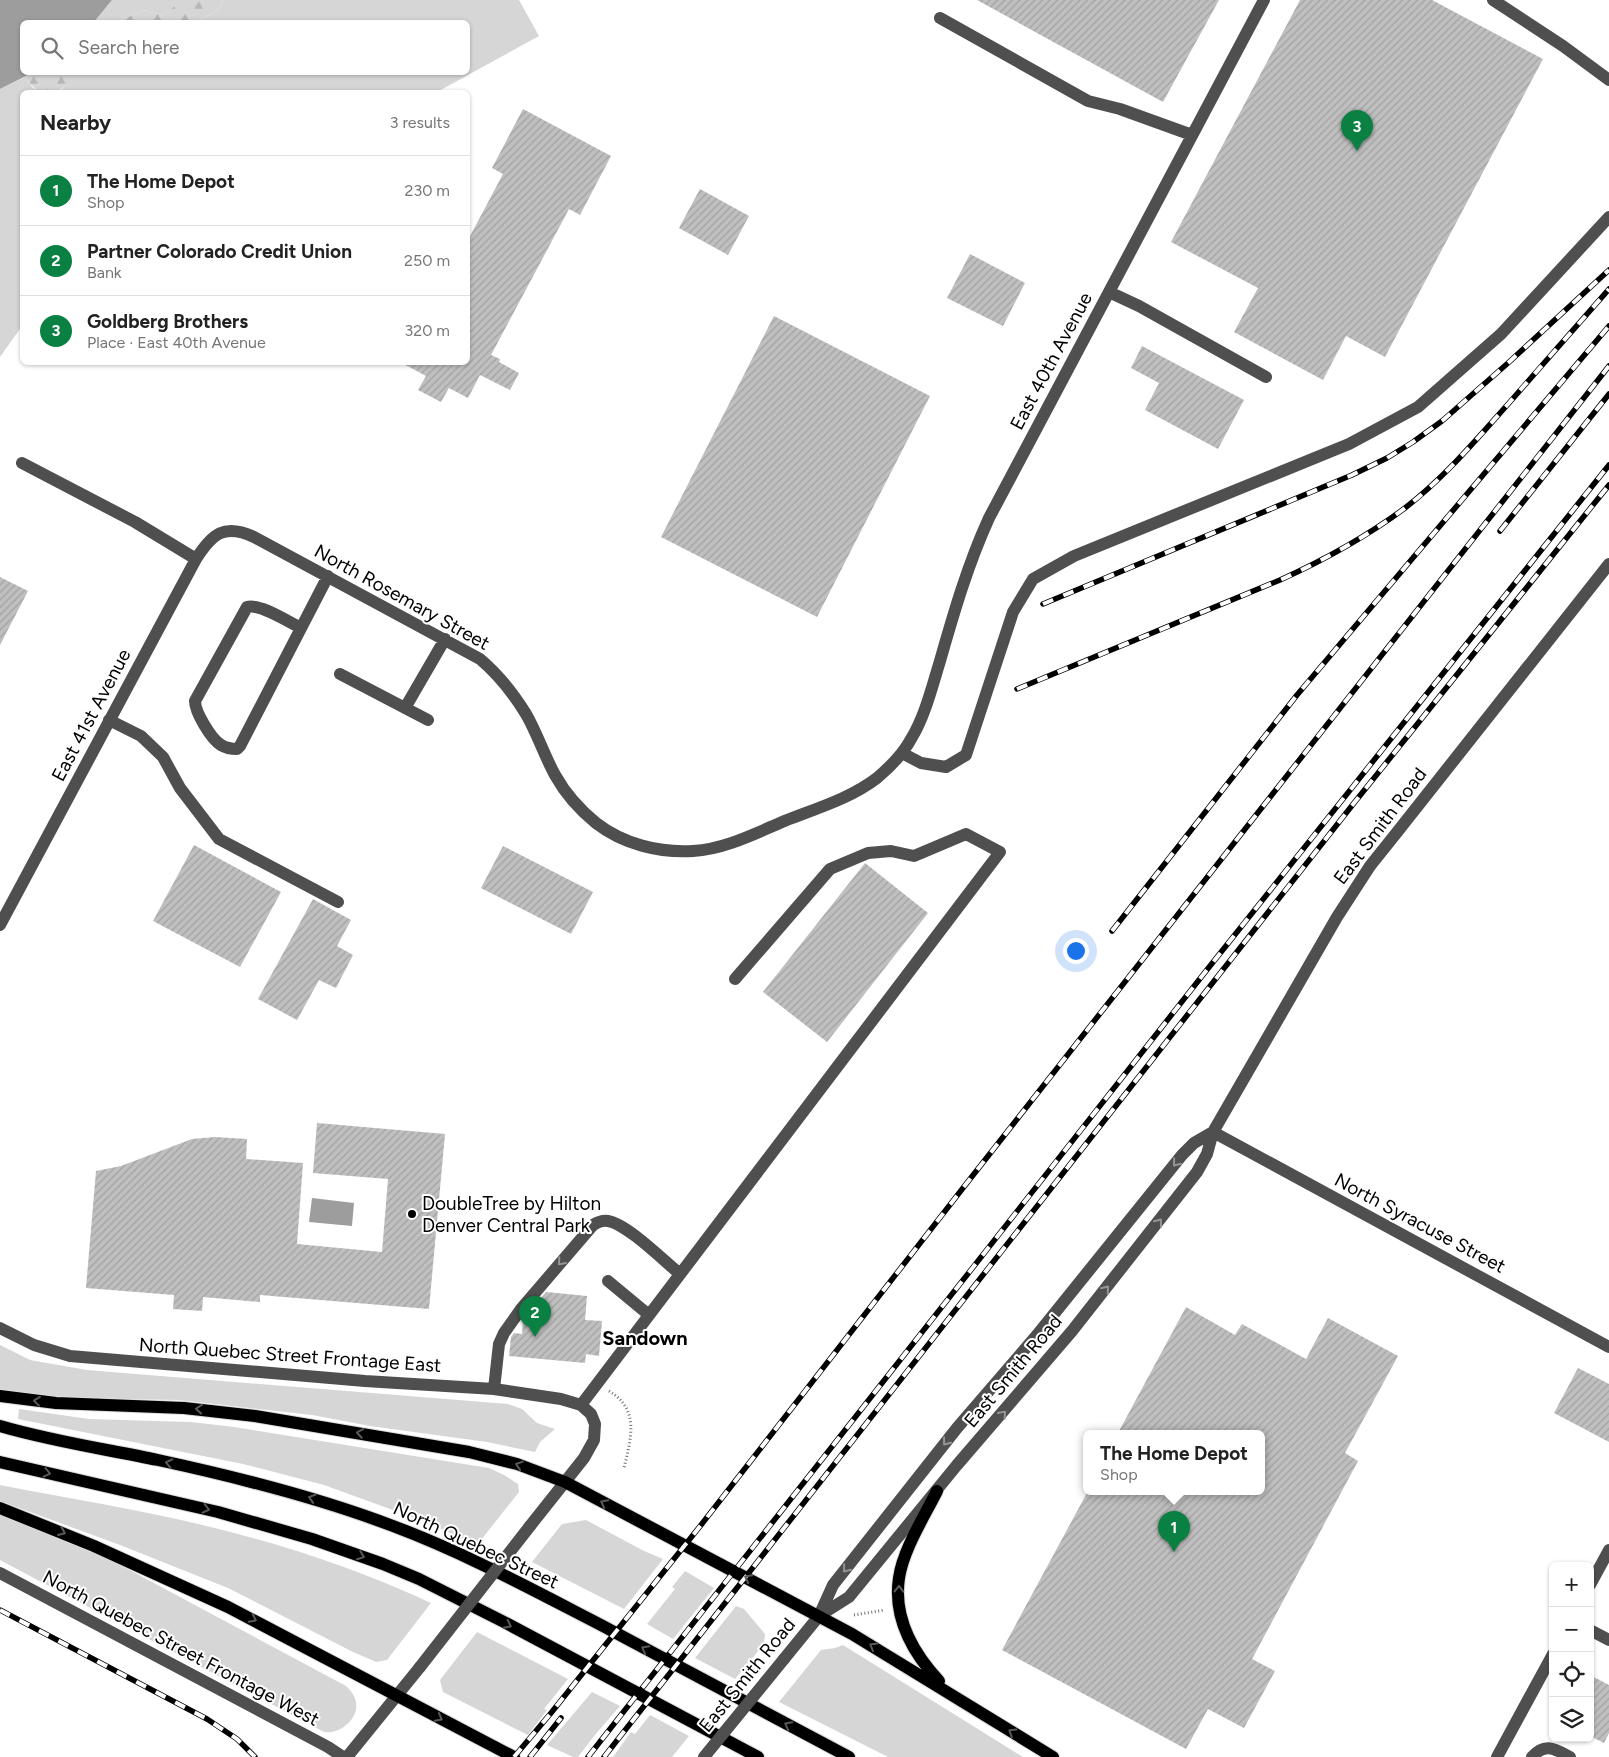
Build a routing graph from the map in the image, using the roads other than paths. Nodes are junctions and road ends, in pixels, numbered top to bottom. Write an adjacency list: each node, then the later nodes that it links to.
1 (1264, 0): 5 (street, East 40th Avenue)
2 (1493, 0): 4 (street)
3 (940, 18): 5 (street)
4 (1609, 80)
5 (1192, 135): 7 (street, East 40th Avenue)
6 (1609, 217): 20 (street)
7 (1109, 292): 8 (street); 20 (street, East 40th Avenue)
8 (1266, 377)
9 (22, 464): 11 (street)
10 (224, 531): 11 (street, East 41st Avenue); 13 (street, North Rosemary Street)
11 (196, 559): 18 (street, East 41st Avenue)
12 (1609, 564): 24 (street, East Smith Road)
13 (328, 576): 14 (street); 15 (street, North Rosemary Street)
14 (301, 628): 14 (street)
15 (445, 639): 17 (street); 20 (street, North Rosemary Street)
16 (340, 674): 17 (street)
17 (405, 708): 19 (street)
18 (110, 720): 21 (street); 22 (street, East 41st Avenue)
19 (428, 720)
20 (902, 753)
21 (338, 902)
22 (0, 925)
23 (736, 979): 25 (street)
24 (1213, 1132): 29 (street, North Syracuse Street); 36 (street, East Smith Road, one-way to 24); 41 (street, East Smith Road, one-way to 41)
25 (680, 1274): 27 (street); 30 (street, one-way to 30)
26 (608, 1281): 27 (street)
27 (650, 1315): 32 (street)
28 (0, 1328): 30 (street, North Quebec Street Frontage East)
29 (1609, 1347)
30 (494, 1388): 32 (street, North Quebec Street Frontage East)
31 (0, 1396): 35 (main road, one-way to 31)
32 (581, 1405): 35 (street)
33 (0, 1426): 51 (main road, North Quebec Street, one-way to 33)
34 (0, 1462): 50 (main road, one-way to 50)
35 (565, 1482): 41 (main road, one-way to 35); 46 (street, bridge)
36 (936, 1491): 41 (street, East Smith Road); 45 (main road, one-way to 36)
37 (0, 1508): 46 (main road, one-way to 46)
38 (1609, 1550): 40 (street)
39 (0, 1573): 47 (street, North Quebec Street Frontage West)
40 (1594, 1578)
41 (819, 1616): 45 (main road, one-way to 41); 49 (street, East Smith Road, bridge)
42 (1594, 1632): 43 (street)
43 (1609, 1640)
44 (1549, 1661): 53 (street)
45 (949, 1693): 52 (main road, one-way to 45)
46 (396, 1695): 47 (street); 48 (main road, one-way to 48)
47 (345, 1757)
48 (514, 1757)
49 (704, 1757)
50 (758, 1757)
51 (849, 1757)
52 (1053, 1757)
53 (1497, 1757)
54 (1532, 1757): 55 (street)
55 (1570, 1757)

